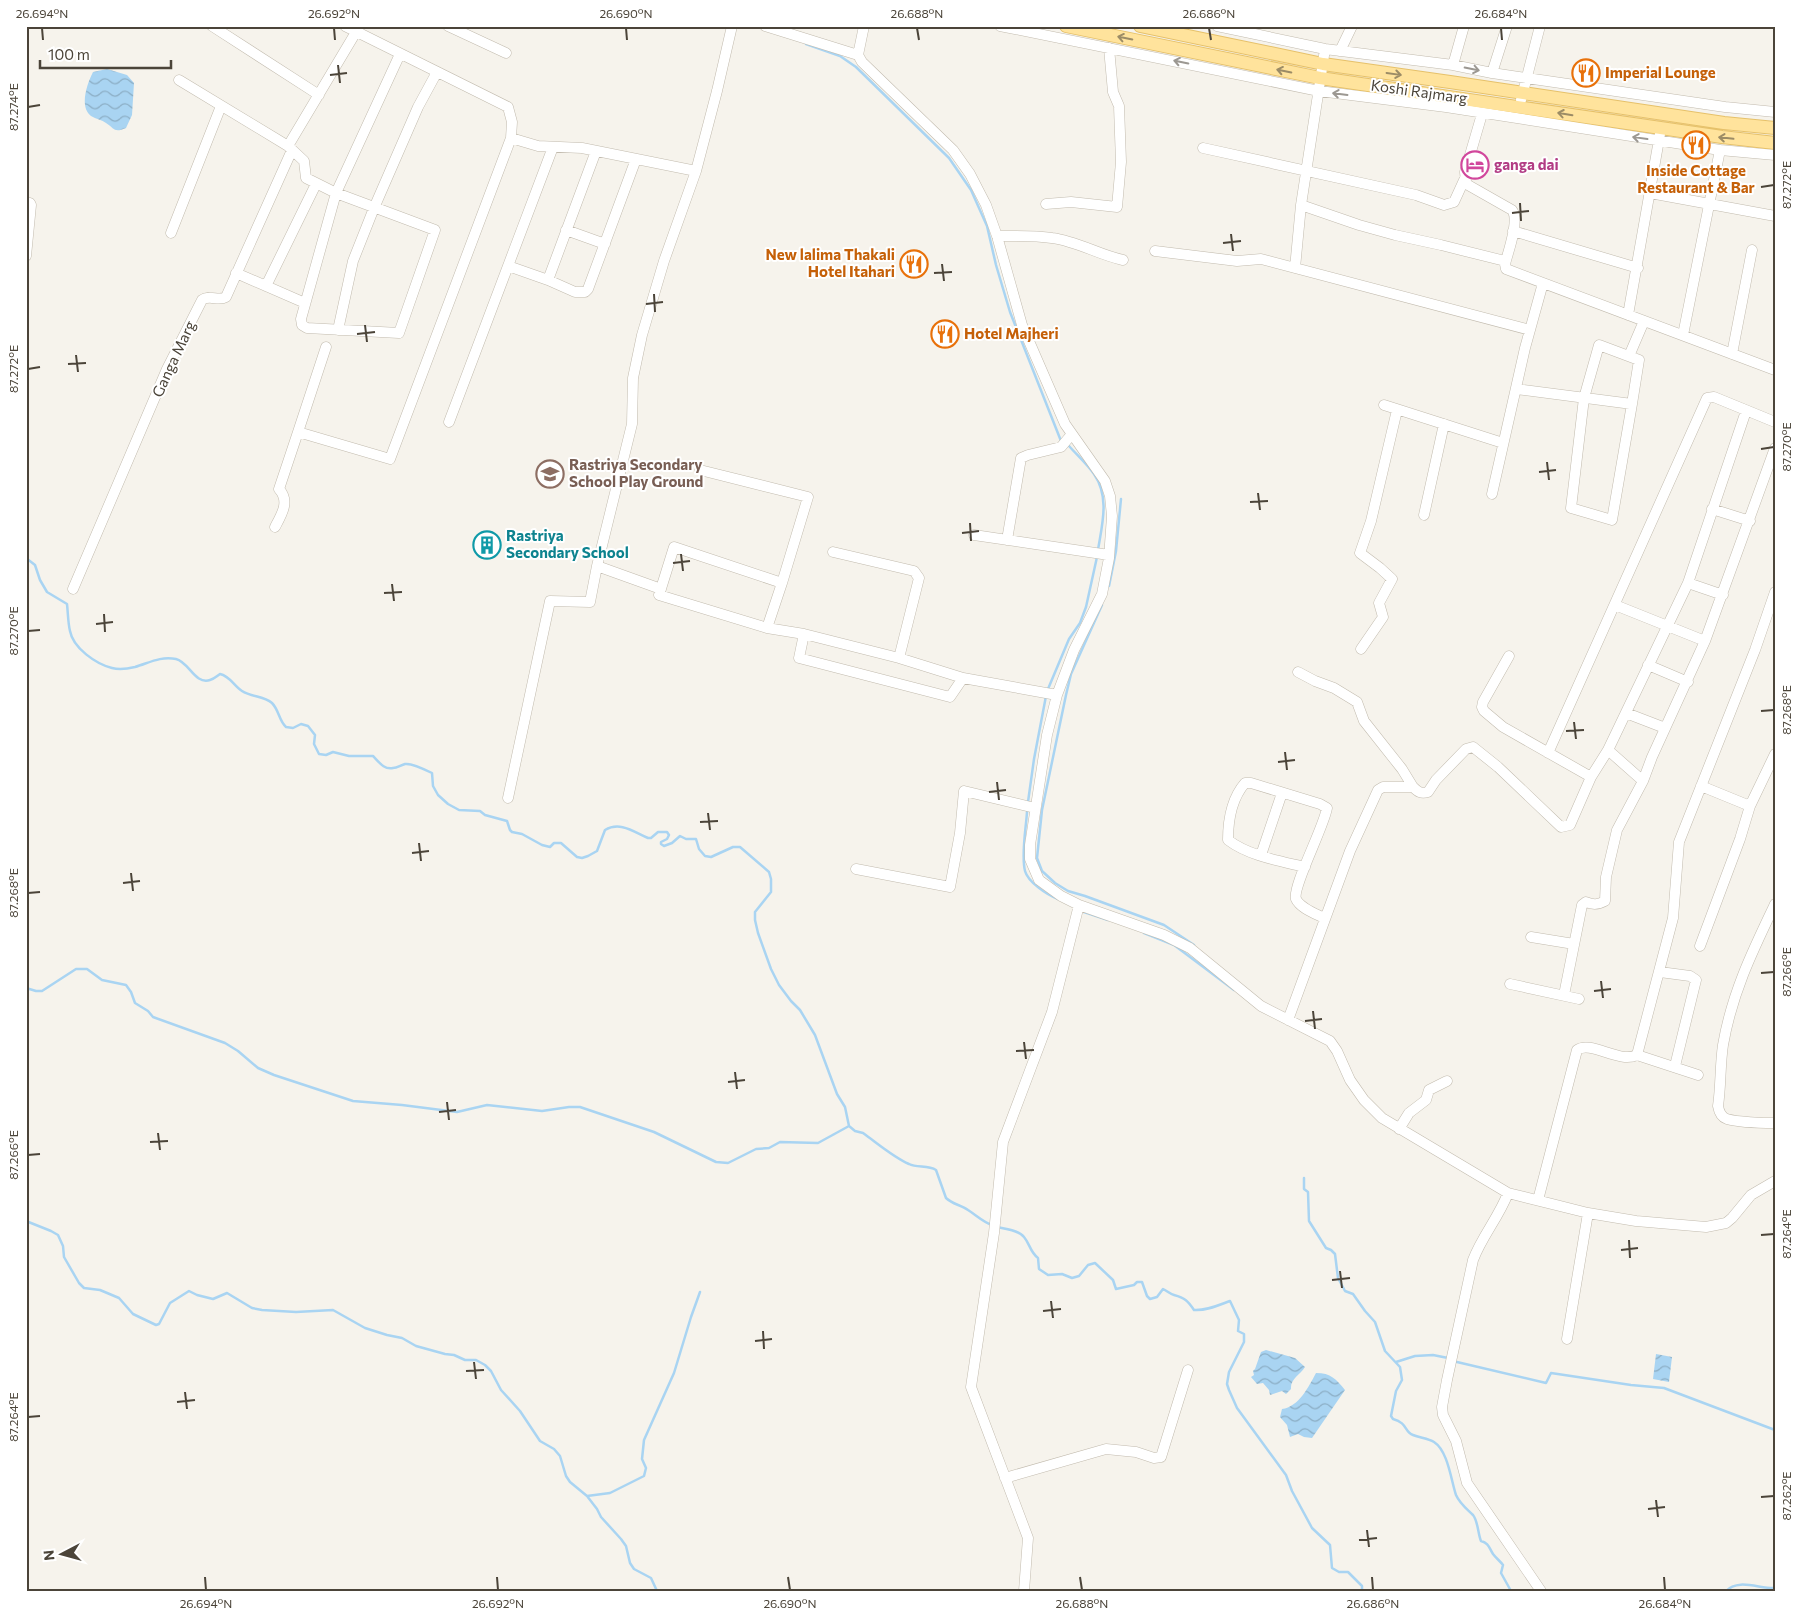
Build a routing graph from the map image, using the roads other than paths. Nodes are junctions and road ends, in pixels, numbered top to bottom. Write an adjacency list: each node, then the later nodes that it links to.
1 (212, 26): 32 (street)
2 (345, 26): 16 (street)
3 (448, 26): 17 (street)
4 (476, 26): 17 (street)
5 (732, 26): 48 (street)
6 (765, 26): 23 (street)
7 (864, 26): 23 (street)
8 (1000, 26): 18 (street)
9 (1066, 26): 30 (main road, Koshi Rajmarg, one-way to 9)
10 (1140, 26): 24 (main road, Koshi Rajmarg)
11 (1217, 26): 19 (street)
12 (1352, 26): 20 (street)
13 (1464, 26): 25 (street)
14 (1507, 26): 27 (street)
15 (1540, 26): 28 (street)
16 (357, 29): 22 (street); 32 (street, Ganga Marg)
17 (471, 37): 21 (street)
18 (1109, 48): 30 (street, one-way to 18); 56 (street)
19 (1325, 49): 20 (street); 24 (street)
20 (1340, 51): 25 (street)
21 (506, 53)
22 (400, 54): 26 (street); 52 (street)
23 (858, 55): 63 (street)
24 (1323, 64): 30 (street); 31 (main road, Koshi Rajmarg, one-way to 31)
25 (1452, 65): 27 (street, one-way to 27)
26 (437, 72): 39 (street); 58 (street)
27 (1492, 73): 28 (street)
28 (1525, 78): 31 (street); 34 (street)
29 (179, 80): 33 (street)
30 (1319, 85): 35 (main road, Koshi Rajmarg); 36 (street, one-way to 30); 49 (street)
31 (1522, 93): 35 (street); 37 (main road, Koshi Rajmarg)
32 (319, 95): 42 (street, Ganga Marg)
33 (221, 106): 42 (street); 62 (street)
34 (1775, 112)
35 (1518, 113): 36 (street); 38 (main road, Koshi Rajmarg, one-way to 35)
36 (1482, 114): 50 (street)
37 (1775, 128)
38 (1660, 135): 40 (main road, Koshi Rajmarg, one-way to 38); 44 (street); 53 (street)
39 (511, 138): 41 (street); 96 (street)
40 (1775, 143)
41 (553, 147): 45 (street); 70 (street)
42 (290, 148): 51 (street); 73 (street, Ganga Marg)
43 (1203, 148): 49 (street)
44 (1720, 150): 46 (street); 55 (street)
45 (596, 151): 47 (street); 60 (street)
46 (1775, 155)
47 (636, 159): 48 (street); 64 (street)
48 (696, 171): 110 (street)
49 (1307, 172): 50 (street); 57 (street)
50 (1465, 178): 61 (street)
51 (316, 184): 52 (street); 76 (street)
52 (336, 193): 58 (street); 77 (street)
53 (1650, 193): 55 (street); 72 (street)
54 (26, 202): 67 (street)
55 (1709, 203): 59 (street); 82 (street)
56 (1046, 204)
57 (1301, 206): 69 (street); 71 (street)
58 (374, 208): 80 (street); 80 (street)
59 (1775, 216)
60 (566, 230): 64 (street); 74 (street)
61 (1513, 231): 69 (street); 72 (street)
62 (171, 233)
63 (997, 236): 68 (street); 97 (street)
64 (605, 244): 74 (street)
65 (1752, 250): 84 (street)
66 (1155, 251): 71 (street)
67 (26, 256)
68 (1124, 260)
69 (1505, 261): 75 (street)
70 (508, 266): 74 (street); 93 (street)
71 (1295, 268): 81 (street)
72 (1638, 268): 78 (street)
73 (236, 273): 76 (street); 113 (street, Ganga Marg)
74 (548, 280)
75 (1543, 283): 78 (street); 81 (street)
76 (266, 286): 77 (street)
77 (305, 303): 80 (street)
78 (1628, 315): 79 (street)
79 (1644, 320): 82 (street); 85 (street)
80 (338, 330)
81 (1530, 330): 87 (street)
82 (1683, 335): 84 (street)
83 (326, 347): 96 (street)
84 (1732, 354): 86 (street)
85 (1629, 356): 88 (street); 89 (street)
86 (1775, 370)
87 (1516, 389): 88 (street); 98 (street)
88 (1584, 398): 89 (street); 89 (street)
89 (1632, 404)
90 (1384, 405): 91 (street)
91 (1397, 410): 95 (street); 122 (street)
92 (1746, 411): 94 (street); 102 (street); 117 (street)
93 (449, 422)
94 (1775, 422)
95 (1444, 424): 98 (street); 103 (street)
96 (298, 432): 105 (street)
97 (1072, 434): 107 (street); 109 (street)
98 (1504, 443): 101 (street)
99 (1775, 448): 104 (street)
100 (700, 470): 112 (street)
101 (1492, 494)
102 (1712, 509): 104 (street); 111 (street)
103 (1424, 515)
104 (1750, 521): 116 (street)
105 (275, 527)
106 (974, 534): 107 (street)
107 (1007, 540): 109 (street)
108 (833, 552): 124 (street)
109 (1109, 555): 129 (street)
110 (597, 566): 114 (street); 140 (street)
111 (1688, 582): 116 (street); 118 (street)
112 (782, 583): 114 (street); 119 (street)
113 (74, 589)
114 (661, 589): 119 (street)
115 (1775, 592): 137 (street)
116 (1723, 595): 121 (street)
117 (1615, 605): 118 (street); 133 (street)
118 (1666, 627): 121 (street); 125 (street)
119 (767, 628): 120 (street)
120 (804, 634): 124 (street); 127 (street)
121 (1705, 641): 128 (street)
122 (1361, 649)
123 (1509, 656): 133 (street)
124 (899, 658): 127 (street)
125 (1648, 665): 128 (street); 130 (street)
126 (1298, 672): 138 (street)
127 (963, 678): 129 (street)
128 (1688, 682): 131 (street)
129 (1057, 695): 142 (street)
130 (1626, 713): 131 (street); 132 (street)
131 (1665, 728): 136 (street)
132 (1608, 750): 135 (street); 136 (street)
133 (1548, 753): 135 (street)
134 (1775, 754): 141 (street)
135 (1591, 777): 138 (street)
136 (1644, 781): 150 (street)
137 (1701, 786): 141 (street); 152 (street)
138 (1413, 787): 148 (street)
139 (1282, 793): 143 (street); 143 (street); 144 (street)
140 (508, 798)
141 (1750, 806): 151 (street)
142 (1035, 808): 145 (street); 147 (street)
143 (1261, 855): 144 (street)
144 (1305, 867): 148 (street)
145 (856, 870)
146 (1775, 904): 161 (street)
147 (1079, 905): 156 (street); 169 (street)
148 (1324, 918): 156 (street)
149 (1531, 936): 150 (street)
150 (1574, 944): 154 (street)
151 (1700, 946)
152 (1660, 972): 157 (street); 158 (street)
153 (1510, 984): 154 (street)
154 (1564, 995): 155 (street)
155 (1579, 999)
156 (1288, 1020): 162 (street)
157 (1637, 1055): 158 (street); 165 (street)
158 (1675, 1066): 159 (street)
159 (1698, 1075)
160 (1447, 1081): 162 (street)
161 (1775, 1123)
162 (1399, 1129): 164 (street)
163 (1775, 1181): 166 (street)
164 (1508, 1193): 165 (street); 171 (street)
165 (1538, 1200): 166 (street)
166 (1588, 1214): 167 (street)
167 (1568, 1339)
168 (1188, 1370): 169 (street)
169 (1005, 1478): 170 (street)
170 (1024, 1591)
171 (1541, 1591)

